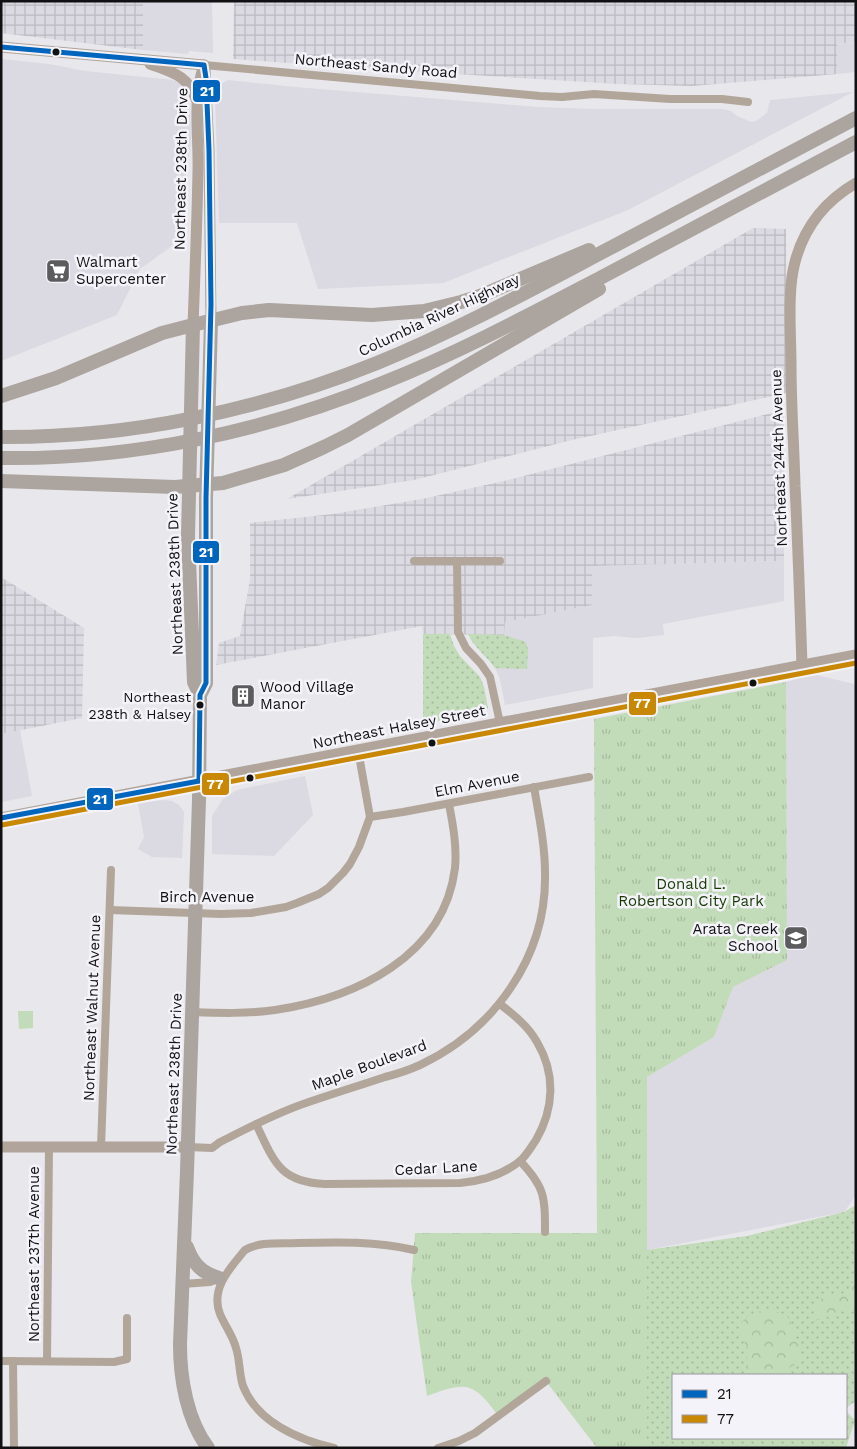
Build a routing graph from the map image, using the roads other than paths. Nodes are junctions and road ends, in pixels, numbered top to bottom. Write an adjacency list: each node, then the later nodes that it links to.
1 (1, 47): 2 (street, Northeast Sandy Road)
2 (138, 59): 3 (street, Northeast Sandy Road); 4 (street)
3 (204, 65): 4 (street, Northeast 238th Drive); 5 (street, Northeast Sandy Road); 11 (street, Northeast 238th Drive)
4 (196, 101): 12 (street, Northeast 238th Drive)
5 (748, 102)
6 (856, 118): 9 (highway, Columbia River Highway)
7 (856, 142): 10 (highway)
8 (856, 183): 23 (street, Northeast 244th Avenue)
9 (637, 234): 11 (highway); 14 (highway, Columbia River Highway)
10 (639, 257): 15 (highway); 17 (highway)
11 (210, 321): 12 (highway); 17 (highway, Northeast 238th Drive)
12 (193, 325): 13 (highway); 18 (highway, Northeast 238th Drive)
13 (1, 396)
14 (1, 437)
15 (1, 458)
16 (1, 481): 18 (highway)
17 (206, 491): 18 (highway); 24 (highway, Northeast 238th Drive)
18 (188, 492): 24 (highway, Northeast 238th Drive)
19 (414, 561): 20 (street)
20 (457, 562): 21 (street); 25 (street)
21 (500, 562)
22 (856, 655): 23 (street, Northeast Halsey Street)
23 (802, 665): 25 (street, Northeast Halsey Street)
24 (200, 695): 28 (highway, Northeast 238th Drive)
25 (500, 723): 26 (street, Northeast Halsey Street)
26 (358, 750): 28 (street, Northeast Halsey Street); 31 (street)
27 (589, 777): 29 (street, Elm Avenue)
28 (199, 781): 32 (street, Northeast Halsey Street); 35 (highway, Northeast 238th Drive)
29 (534, 787): 30 (street, Elm Avenue); 36 (street, Maple Boulevard)
30 (449, 804): 31 (street, Elm Avenue); 37 (street)
31 (370, 817): 35 (street, Birch Avenue)
32 (1, 818)
33 (111, 870): 34 (street, Northeast Walnut Avenue)
34 (110, 910): 35 (street, Birch Avenue); 41 (street, Northeast Walnut Avenue)
35 (195, 912): 37 (highway, Northeast 238th Drive)
36 (500, 1004): 38 (street, Maple Boulevard); 43 (street, Cedar Lane)
37 (192, 1012): 42 (highway, Northeast 238th Drive)
38 (256, 1124): 42 (street, Maple Boulevard); 43 (street, Cedar Lane)
39 (1, 1147): 40 (street)
40 (49, 1147): 41 (street); 52 (street, Northeast 237th Avenue)
41 (101, 1147): 42 (street)
42 (195, 1148): 45 (highway, Northeast 238th Drive)
43 (520, 1161): 44 (street)
44 (545, 1232)
45 (185, 1239): 47 (highway); 48 (highway, Northeast 238th Drive)
46 (414, 1250): 47 (street)
47 (221, 1278): 48 (street); 56 (street)
48 (183, 1284): 55 (highway, Northeast 238th Drive)
49 (127, 1318): 52 (street)
50 (1, 1361): 51 (street)
51 (14, 1361): 52 (street); 54 (street)
52 (48, 1361)
53 (546, 1381): 57 (street)
54 (14, 1448)
55 (208, 1448)
56 (334, 1448)
57 (438, 1448)

